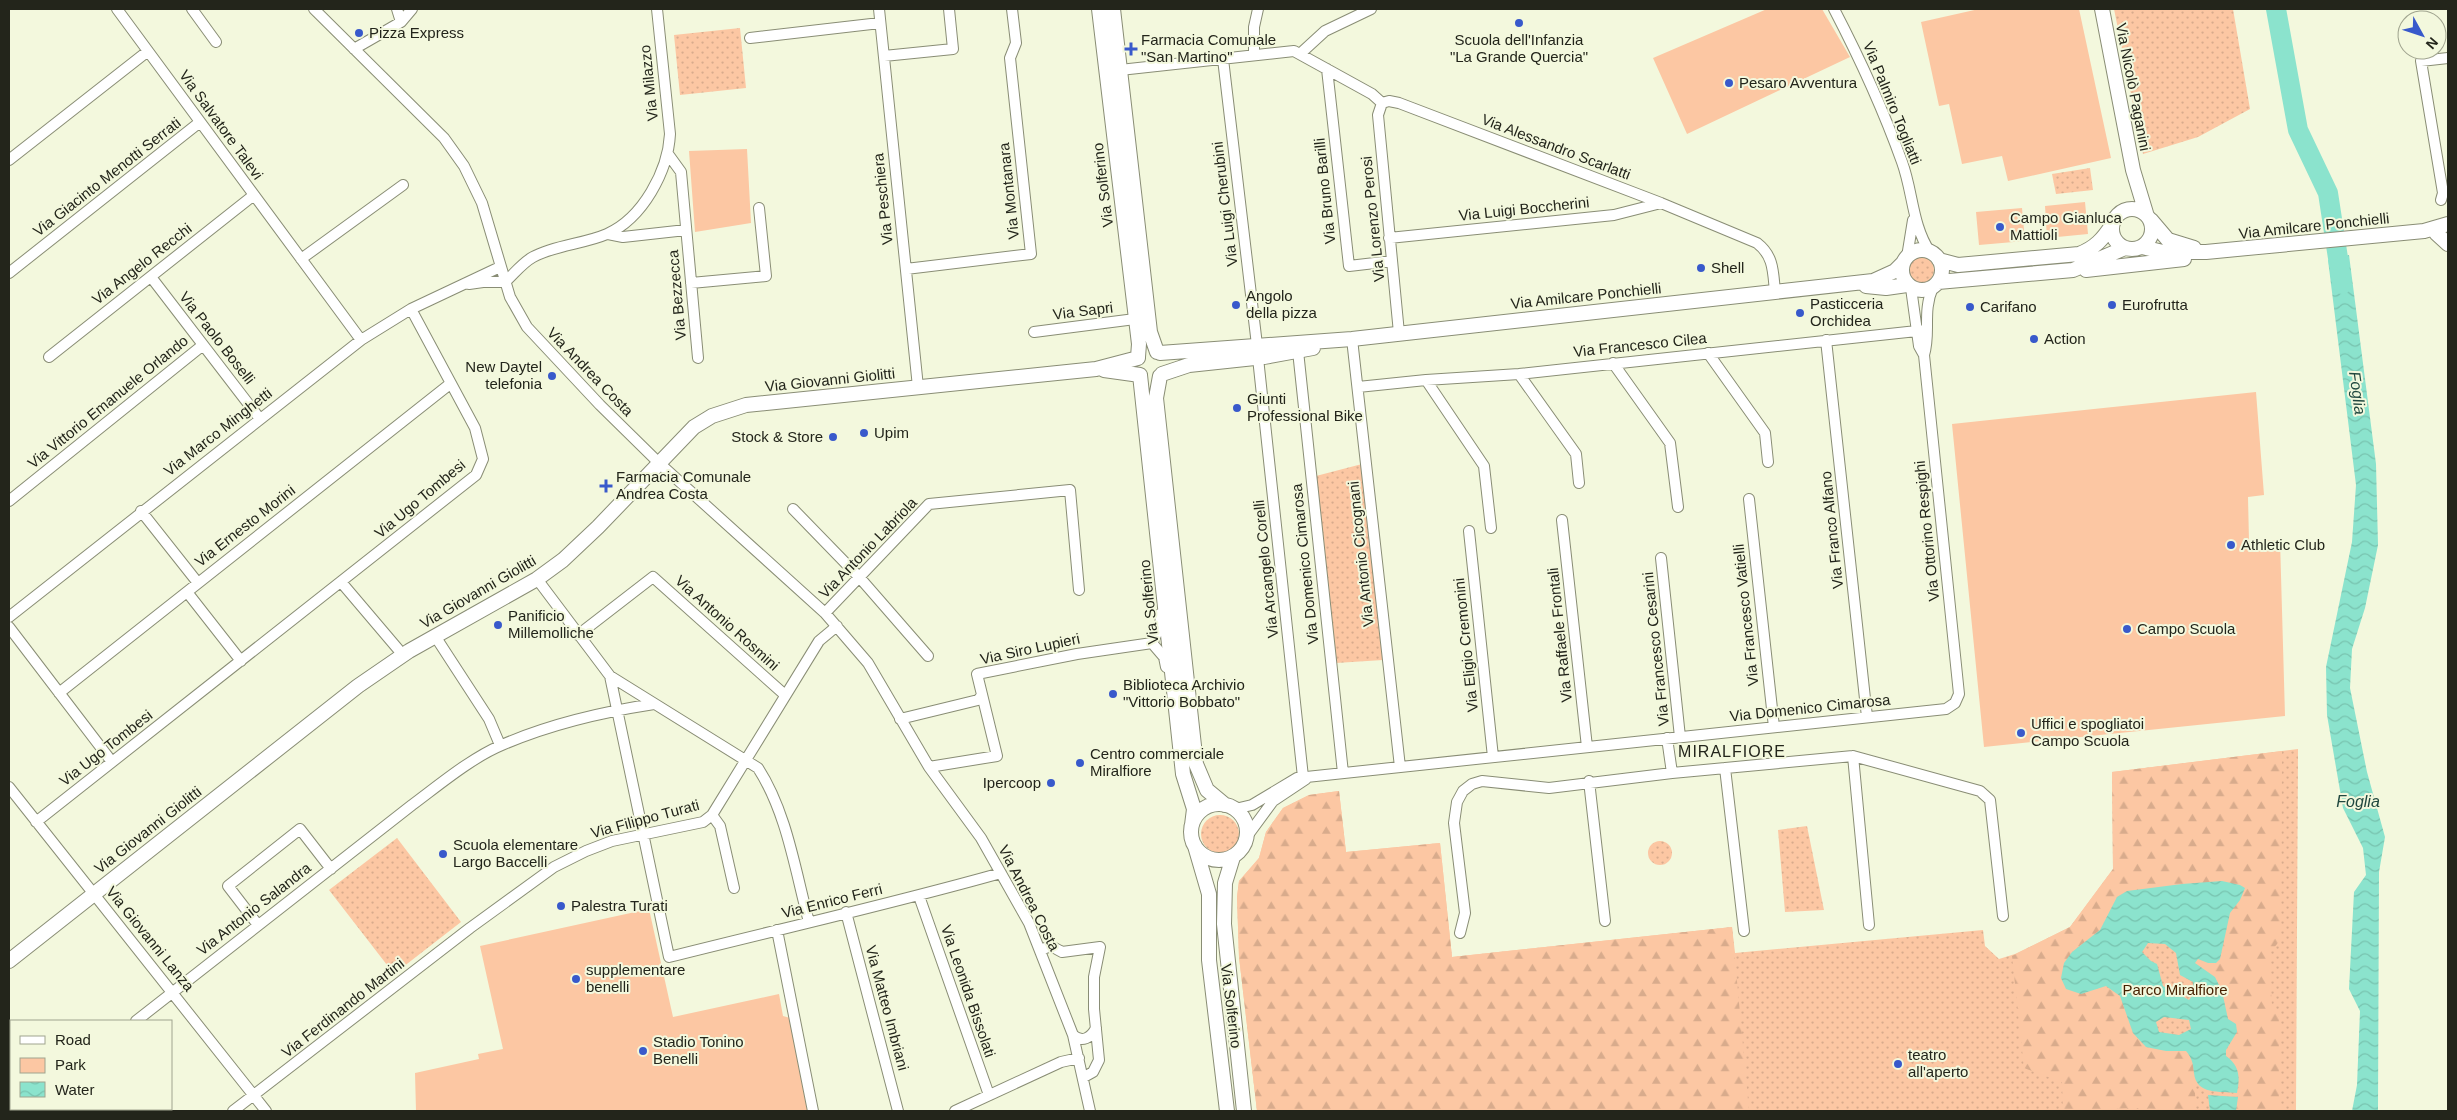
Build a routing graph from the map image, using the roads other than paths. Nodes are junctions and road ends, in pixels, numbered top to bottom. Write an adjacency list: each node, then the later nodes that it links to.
1 (117, 9): 21 (street, Via Salvatore Talevi)
2 (192, 9): 19 (street)
3 (314, 9): 20 (street, Via Andrea Costa)
4 (397, 9): 16 (street)
5 (412, 9): 16 (street)
6 (657, 9): 31 (street, Via Milazzo)
7 (878, 9): 17 (street, Via Peschiera)
8 (948, 9): 24 (street)
9 (1012, 9): 57 (street, Via Montanara)
10 (1099, 9): 69 (main road, Via Solferino)
11 (1113, 9): 28 (main road, Via Solferino)
12 (1258, 9): 23 (street)
13 (1370, 9): 22 (street)
14 (1834, 9): 40 (street, Via Palmiro Togliatti)
15 (2102, 9): 33 (main road, Via Nicolò Paganini)
16 (401, 22): 20 (street)
17 (880, 23): 18 (street); 24 (street, Via Peschiera)
18 (750, 38)
19 (216, 42)
20 (354, 49): 56 (street, Via Andrea Costa)
21 (148, 52): 30 (street, Via Salvatore Talevi); 32 (street)
22 (1301, 53): 23 (street); 27 (street)
23 (1254, 55): 26 (street)
24 (884, 56): 57 (street, Via Peschiera)
25 (2448, 58): 36 (street)
26 (1224, 59): 28 (street); 77 (street, Via Luigi Cherubini)
27 (1327, 69): 29 (street); 55 (street, Via Bruno Barilli)
28 (1120, 70): 79 (main road, Via Solferino)
29 (1382, 104): 37 (street, Via Alessandro Scarlatti); 47 (street, Via Lorenzo Perosi)
30 (200, 122): 35 (street, Via Salvatore Talevi); 59 (street, Via Giacinto Menotti Serrati)
31 (668, 154): 44 (street); 46 (street, Via Milazzo)
32 (9, 160)
33 (2133, 170): 39 (main road, Via Nicolò Paganini); 41 (main road, Via Nicolò Paganini)
34 (403, 185): 53 (street)
35 (254, 195): 53 (street, Via Salvatore Talevi); 60 (street, Via Angelo Recchi)
36 (2440, 200)
37 (1661, 203): 47 (street, Via Luigi Boccherini); 67 (street, Via Alessandro Scarlatti)
38 (759, 208): 62 (street)
39 (2122, 211): 41 (main road); 43 (main road, Via Amilcare Ponchielli)
40 (1914, 212): 52 (street, Via Palmiro Togliatti); 54 (street, Via Palmiro Togliatti)
41 (2148, 217): 49 (main road); 51 (main road, Via Amilcare Ponchielli)
42 (2448, 224): 45 (main road, Via Amilcare Ponchielli)
43 (2112, 225): 50 (main road); 52 (main road, Via Amilcare Ponchielli)
44 (686, 230): 46 (street, Via Milazzo); 62 (street, Via Bezzecca)
45 (2436, 232): 48 (main road); 51 (main road, Via Amilcare Ponchielli)
46 (608, 234): 61 (street, Via Milazzo)
47 (1389, 238): 55 (street, Via Lorenzo Perosi)
48 (2448, 244)
49 (2142, 246): 50 (main road, Via Amilcare Ponchielli); 51 (main road, Via Amilcare Ponchielli)
50 (2125, 248): 58 (main road, Via Amilcare Ponchielli)
51 (2206, 252): 58 (main road)
52 (1934, 256): 54 (main road, Via Amilcare Ponchielli); 63 (main road)
53 (301, 259): 74 (street, Via Salvatore Talevi)
54 (1905, 260): 64 (main road); 66 (main road, Via Amilcare Ponchielli)
55 (1392, 261): 72 (street, Via Lorenzo Perosi)
56 (500, 267): 61 (street, Via Andrea Costa); 65 (street, Via Marco Minghetti)
57 (906, 269): 91 (street, Via Peschiera)
58 (2072, 270): 63 (main road, Via Amilcare Ponchielli)
59 (9, 273)
60 (151, 277): 76 (street, Via Paolo Boselli); 81 (street, Via Angelo Recchi)
61 (505, 282): 65 (street, Via Marco Minghetti); 95 (street, Via Andrea Costa)
62 (691, 283): 82 (street, Via Bezzecca)
63 (1935, 285): 64 (main road, Via Amilcare Ponchielli); 70 (street, Via Ottorino Respighi)
64 (1909, 286): 66 (main road, Via Amilcare Ponchielli); 70 (street, Via Ottorino Respighi)
65 (456, 287): 68 (street, Via Marco Minghetti)
66 (1823, 287): 67 (main road, Via Amilcare Ponchielli)
67 (1775, 292): 72 (main road, Via Amilcare Ponchielli)
68 (411, 309): 74 (street, Via Marco Minghetti); 90 (street, Via Ugo Tombesi)
69 (1135, 319): 71 (street, Via Sapri); 83 (main road, Via Solferino)
70 (1921, 330): 75 (street, Via Francesco Cilea); 127 (street, Via Ottorino Respighi)
71 (1034, 332)
72 (1399, 333): 73 (main road, Via Amilcare Ponchielli)
73 (1352, 339): 77 (main road, Via Amilcare Ponchielli); 78 (main road, Via Amilcare Ponchielli); 92 (street, Via Antonio Cicognani)
74 (361, 340): 93 (street, Via Marco Minghetti)
75 (1826, 340): 80 (street, Via Francesco Cilea); 130 (street, Via Franco Alfano)
76 (203, 345): 93 (street, Via Paolo Boselli); 98 (street, Via Vittorio Emanuele Orlando)
77 (1258, 351): 78 (main road, Via Amilcare Ponchielli); 79 (main road, Via Amilcare Ponchielli); 88 (main road, Via Amilcare Ponchielli); 147 (street, Via Arcangelo Corelli)
78 (1298, 351): 145 (street, Via Domenico Cimarosa)
79 (1159, 353): 83 (main road); 88 (main road, Via Solferino)
80 (1708, 354): 84 (street, Via Francesco Cilea); 94 (street)
81 (50, 357)
82 (698, 358)
83 (1138, 358): 85 (main road, Via Giovanni Giolitti); 87 (main road, Via Solferino)
84 (1613, 363): 86 (street, Via Francesco Cilea); 99 (street)
85 (1096, 369): 87 (main road, Via Giovanni Giolitti); 91 (main road, Via Giovanni Giolitti)
86 (1519, 374): 89 (street, Via Francesco Cilea); 96 (street)
87 (1140, 375): 88 (main road); 106 (main road, Via Solferino)
88 (1161, 375): 150 (main road, Via Solferino)
89 (1426, 380): 92 (street, Via Francesco Cilea); 103 (street)
90 (450, 384): 109 (street, Via Ugo Tombesi); 110 (street, Via Ernesto Morini)
91 (918, 387): 95 (main road, Via Giovanni Giolitti)
92 (1358, 387): 143 (street, Via Antonio Cicognani)
93 (260, 418): 101 (street, Via Marco Minghetti)
94 (1768, 462)
95 (659, 463): 108 (main road, Via Giovanni Giolitti); 113 (street, Via Andrea Costa)
96 (1579, 483)
97 (1749, 499): 132 (street, Via Francesco Vatielli)
98 (9, 501)
99 (1678, 507)
100 (793, 509): 107 (street)
101 (142, 511): 110 (street); 114 (street, Via Marco Minghetti)
102 (1562, 520): 137 (street, Via Raffaele Frontali)
103 (1491, 528)
104 (1469, 530): 139 (street, Via Eligio Cremonini)
105 (1661, 558): 134 (street, Via Francesco Cesarini)
106 (1161, 559): 119 (street); 133 (main road, Via Solferino)
107 (860, 578): 111 (street, Via Antonio Labriola); 113 (street, Via Antonio Labriola); 121 (street)
108 (537, 579): 117 (street); 118 (main road, Via Giovanni Giolitti)
109 (341, 582): 120 (street); 122 (street, Via Ugo Tombesi)
110 (198, 583): 112 (street, Via Ernesto Morini)
111 (1079, 590)
112 (187, 592): 122 (street); 124 (street, Via Ernesto Morini)
113 (825, 613): 115 (street, Via Andrea Costa)
114 (9, 617)
115 (837, 626): 125 (street, Via Filippo Turati); 131 (street, Via Andrea Costa)
116 (9, 627): 124 (street)
117 (578, 635): 123 (street); 125 (street, Via Antonio Rosmini)
118 (435, 636): 120 (main road, Via Giovanni Giolitti); 136 (street)
119 (1152, 643): 126 (street, Via Siro Lupieri); 133 (street)
120 (403, 655): 161 (main road, Via Giovanni Giolitti)
121 (928, 656)
122 (241, 661): 141 (street, Via Ugo Tombesi)
123 (610, 676): 128 (street); 129 (street)
124 (59, 693): 141 (street)
125 (785, 695): 140 (street, Via Filippo Turati)
126 (982, 695): 131 (street); 142 (street, Via Siro Lupieri)
127 (1955, 703): 130 (street, Via Domenico Cimarosa)
128 (654, 704): 129 (street, Via Antonio Salandra); 140 (street)
129 (618, 710): 136 (street, Via Antonio Salandra); 155 (street)
130 (1868, 717): 132 (street, Via Domenico Cimarosa)
131 (900, 719): 142 (street, Via Andrea Costa)
132 (1774, 727): 134 (street, Via Domenico Cimarosa)
133 (1179, 730): 153 (main road, Via Solferino)
134 (1680, 737): 135 (street, Via Domenico Cimarosa)
135 (1667, 738): 137 (street, Via Domenico Cimarosa); 146 (street)
136 (500, 745): 158 (street, Via Antonio Salandra)
137 (1587, 747): 139 (street, Via Domenico Cimarosa)
138 (1853, 756): 144 (street); 164 (street); 168 (street)
139 (1493, 757): 143 (street, Via Domenico Cimarosa)
140 (746, 760): 151 (street, Via Filippo Turati); 166 (street)
141 (112, 762): 152 (street, Via Ugo Tombesi)
142 (929, 767): 159 (street, Via Andrea Costa)
143 (1400, 767): 145 (street, Via Domenico Cimarosa)
144 (1724, 768): 146 (street); 171 (street)
145 (1343, 773): 147 (street, Via Domenico Cimarosa)
146 (1672, 773): 148 (street)
147 (1306, 777): 150 (street, Via Domenico Cimarosa); 154 (street, Via Domenico Cimarosa)
148 (1589, 782): 165 (street); 172 (street)
149 (9, 787): 152 (street, Via Giovanni Lanza)
150 (1230, 807): 153 (main road); 154 (main road, Via Solferino)
151 (712, 815): 155 (street, Via Filippo Turati); 160 (street)
152 (36, 822): 161 (street, Via Giovanni Lanza)
153 (1192, 825): 156 (main road, Via Solferino)
154 (1248, 834): 157 (main road, Via Solferino)
155 (643, 835): 169 (street, Via Filippo Turati); 170 (street, Via Enrico Ferri)
156 (1195, 846): 157 (main road); 189 (main road, Via Solferino)
157 (1233, 857): 190 (main road, Via Solferino)
158 (331, 869): 167 (street, Via Antonio Salandra); 167 (street)
159 (1001, 873): 162 (street, Via Enrico Ferri); 173 (street, Via Andrea Costa)
160 (734, 888)
161 (94, 894): 174 (main road, Via Giovanni Giolitti); 175 (street, Via Giovanni Lanza)
162 (919, 896): 163 (street, Via Enrico Ferri); 181 (street, Via Leonida Bissolati)
163 (846, 912): 166 (street, Via Enrico Ferri); 186 (street, Via Matteo Imbriani)
164 (2003, 916)
165 (1606, 920)
166 (809, 922): 170 (street, Via Enrico Ferri)
167 (258, 925): 175 (street, Via Antonio Salandra)
168 (1869, 925)
169 (470, 928): 182 (street, Via Ferdinando Martini)
170 (777, 930): 185 (street)
171 (1744, 931)
172 (1460, 933)
173 (1040, 950): 177 (street); 178 (street, Via Andrea Costa)
174 (9, 961)
175 (173, 992): 176 (street, Via Antonio Salandra); 182 (street, Via Giovanni Lanza)
176 (137, 1020)
177 (1096, 1028): 178 (street); 180 (street)
178 (1074, 1035): 179 (street, Via Andrea Costa)
179 (1079, 1058): 180 (street, Via Andrea Costa); 181 (street)
180 (1084, 1077): 188 (street, Via Andrea Costa)
181 (989, 1095): 187 (street)
182 (254, 1096): 183 (street, Via Ferdinando Martini); 184 (street, Via Giovanni Lanza)
183 (233, 1111)
184 (266, 1111)
185 (813, 1111)
186 (898, 1111)
187 (955, 1111)
188 (1090, 1111)
189 (1227, 1111)
190 (1244, 1111)

